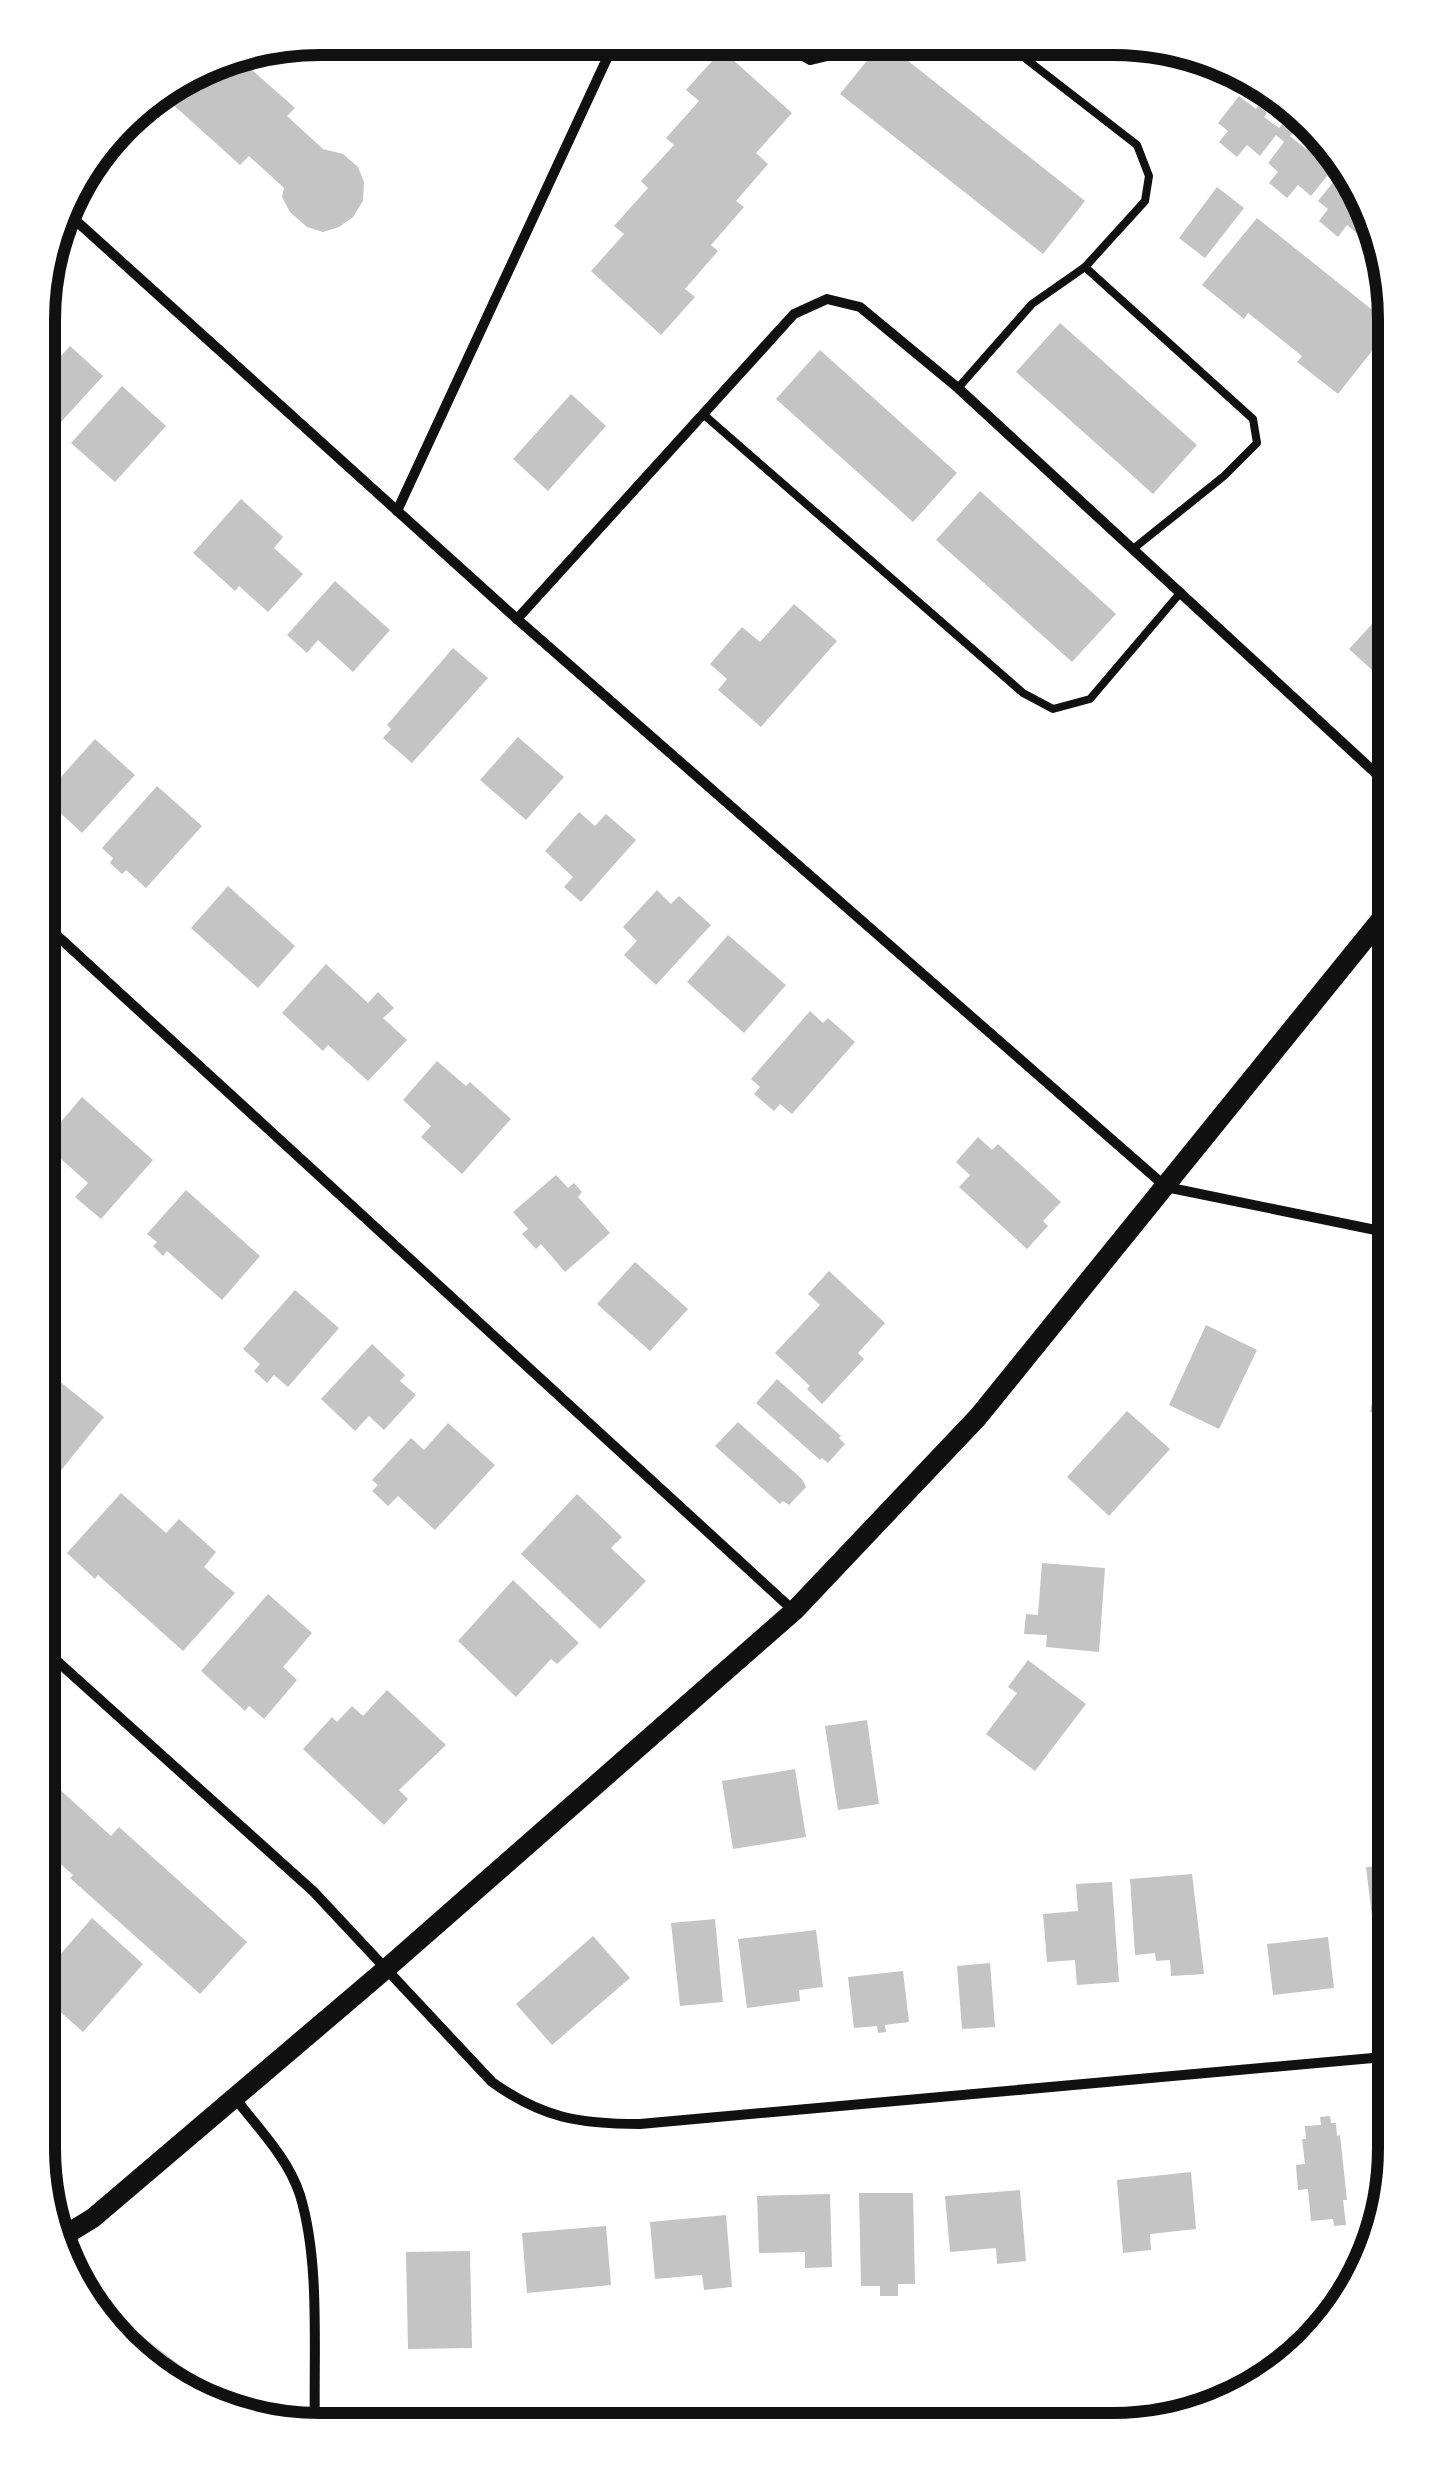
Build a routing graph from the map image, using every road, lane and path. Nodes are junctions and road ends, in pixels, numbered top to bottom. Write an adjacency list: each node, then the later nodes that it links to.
1 (609, 55): 9 (street)
2 (800, 55): 3 (lane)
3 (836, 55)
4 (1021, 55): 6 (lane)
5 (75, 220): 9 (street)
6 (1085, 266): 7 (lane); 10 (lane)
7 (958, 388): 8 (street); 10 (street)
8 (703, 414): 11 (lane); 12 (street)
9 (398, 511): 12 (street)
10 (1134, 549): 11 (street)
11 (1181, 592): 13 (street)
12 (517, 618): 16 (street)
13 (1378, 775)
14 (1378, 924): 16 (main road)
15 (55, 933): 18 (street)
16 (1166, 1187): 17 (street); 18 (main road)
17 (1378, 1230)
18 (794, 1611): 20 (main road)
19 (55, 1659): 20 (street)
20 (387, 1968): 21 (street); 22 (main road)
21 (1377, 2058)
22 (235, 2098): 23 (main road); 24 (street)
23 (69, 2233)
24 (315, 2413)

